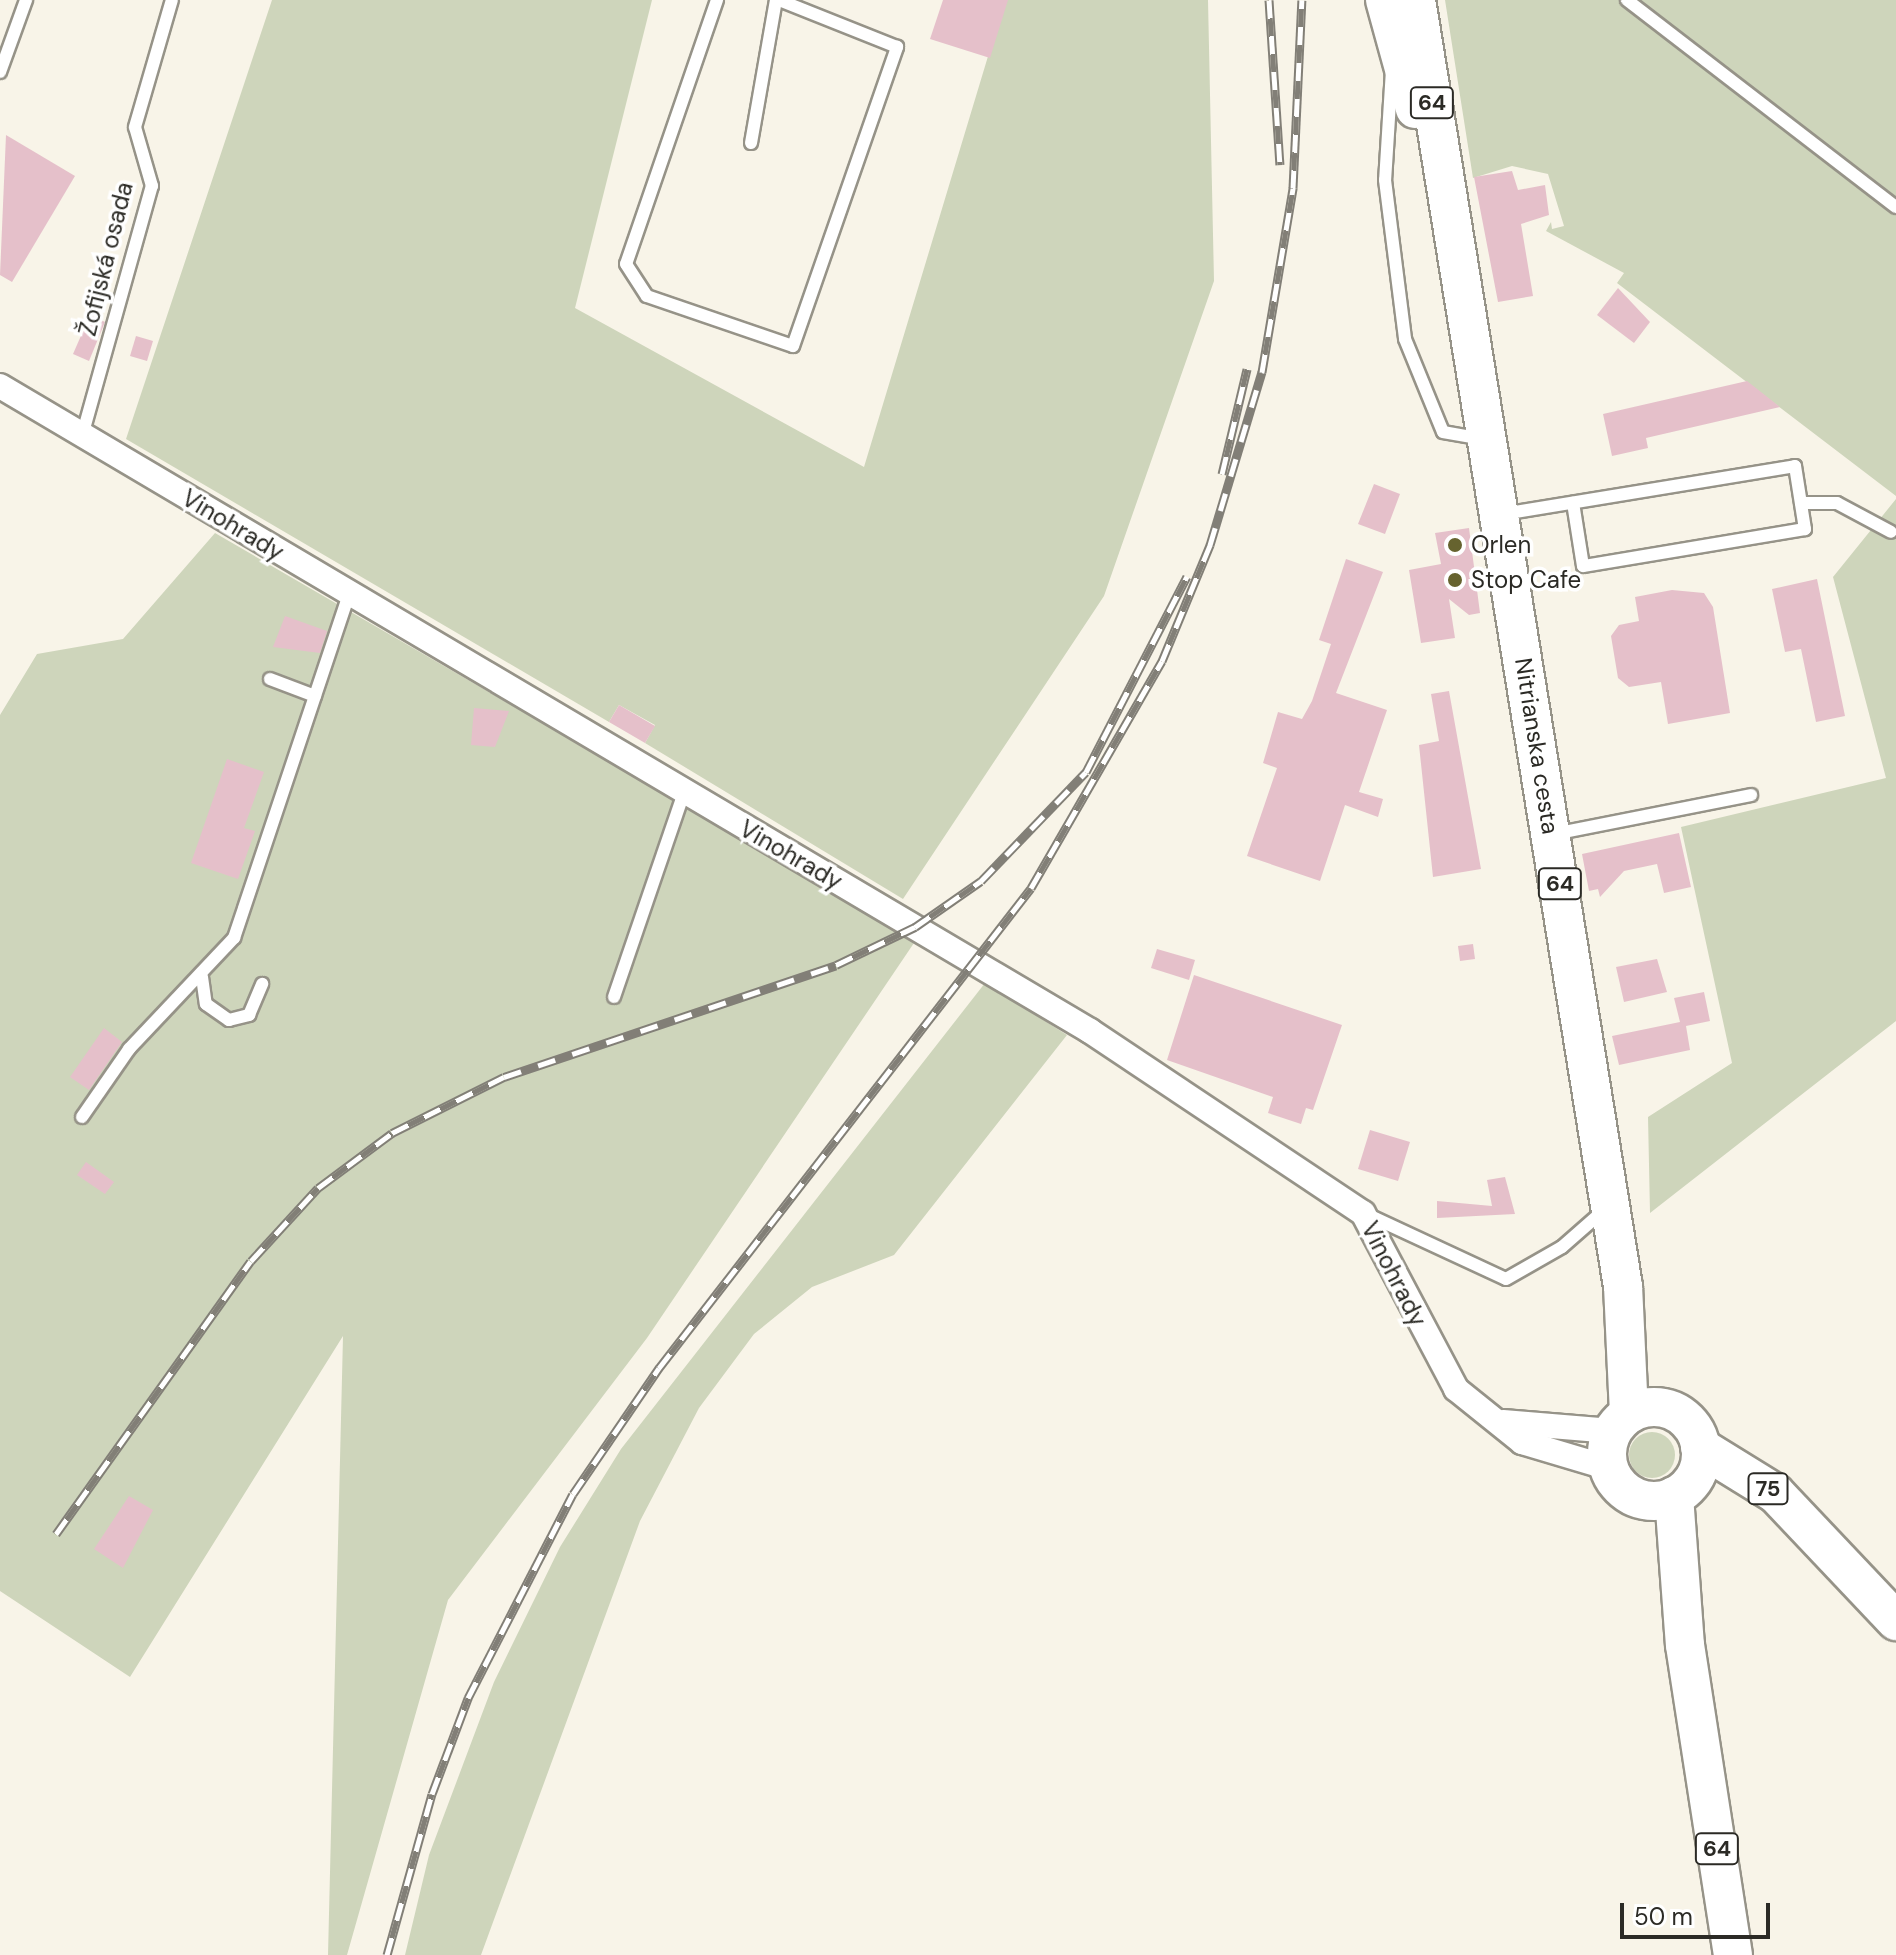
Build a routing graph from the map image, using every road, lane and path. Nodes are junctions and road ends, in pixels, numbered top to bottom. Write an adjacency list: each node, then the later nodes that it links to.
1 (26, 0): 9 (lane)
2 (172, 0): 14 (lane, Žofijská osada)
3 (717, 0): 4 (lane)
4 (778, 0): 10 (lane)
5 (1385, 0): 8 (main road, Nitrianska cesta / 64)
6 (1416, 0): 11 (main road, Nitrianska cesta / 64)
7 (1627, 0): 12 (lane)
8 (1396, 51): 11 (main road, Nitrianska cesta / 64); 15 (lane)
9 (0, 72)
10 (751, 143)
11 (1446, 207): 15 (main road, Nitrianska cesta / 64)
12 (1896, 207)
13 (0, 386): 14 (street, Vinohrady)
14 (82, 436): 20 (street, Vinohrady)
15 (1487, 439): 18 (main road, Nitrianska cesta / 64)
16 (1573, 503): 17 (lane); 17 (lane); 18 (lane)
17 (1801, 503): 19 (lane)
18 (1500, 515): 25 (main road, Nitrianska cesta / 64)
19 (1891, 532)
20 (349, 594): 22 (lane); 23 (street, Vinohrady)
21 (270, 679): 22 (lane)
22 (315, 696): 26 (lane)
23 (684, 792): 28 (lane); 31 (street, Vinohrady)
24 (1751, 795): 25 (lane)
25 (1552, 834): 30 (main road, Nitrianska cesta / 64)
26 (202, 977): 27 (lane); 29 (lane)
27 (262, 984)
28 (614, 997)
29 (82, 1117)
30 (1609, 1204): 31 (lane); 33 (main road, Nitrianska cesta / 64)
31 (1363, 1213): 32 (street, Vinohrady)
32 (1489, 1419): 33 (street); 33 (street, Vinohrady)
33 (1629, 1430): 34 (main road, 64); 34 (main road, 64)
34 (1677, 1480): 35 (main road, 75); 36 (main road, 64)
35 (1896, 1621)
36 (1733, 1955)

